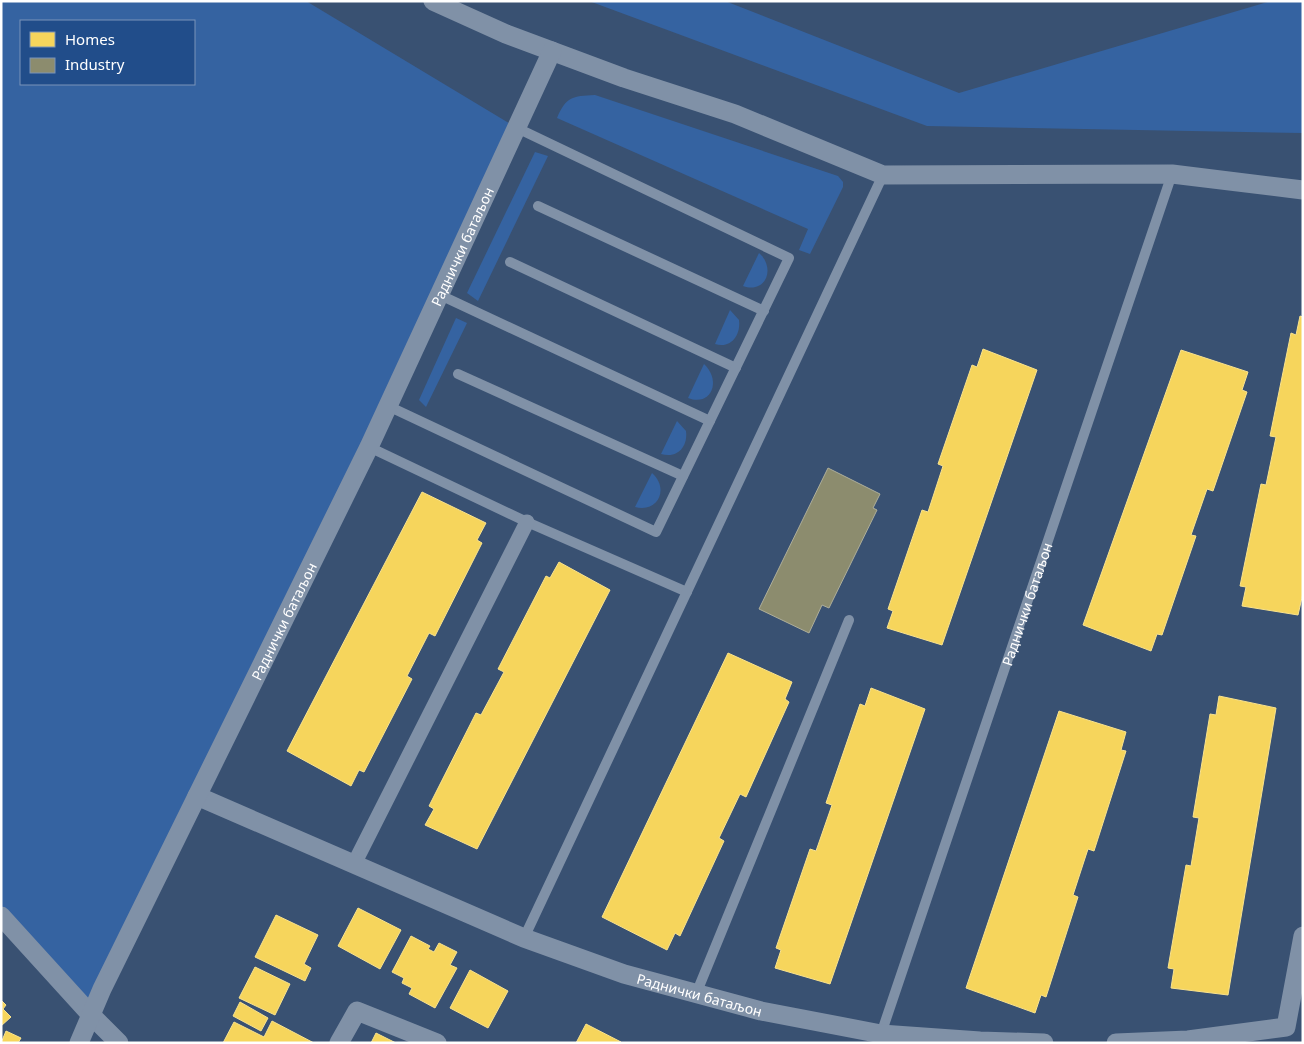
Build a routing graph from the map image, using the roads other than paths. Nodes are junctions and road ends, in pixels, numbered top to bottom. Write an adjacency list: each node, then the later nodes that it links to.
1 (433, 1): 2 (street)
2 (552, 51): 3 (street, Раднички батаљон); 5 (street)
3 (517, 128): 9 (street, Раднички батаљон); 10 (lane)
4 (1172, 174): 5 (street); 6 (street); 27 (lane, Раднички батаљон)
5 (883, 175): 18 (lane)
6 (1303, 190)
7 (538, 206): 10 (lane)
8 (510, 262): 11 (lane)
9 (440, 295): 13 (street, Раднички батаљон); 14 (lane)
10 (764, 311): 11 (lane)
11 (736, 368): 14 (lane)
12 (458, 374): 16 (lane)
13 (388, 406): 15 (street, Раднички батаљон); 16 (lane)
14 (710, 422): 16 (lane)
15 (369, 448): 17 (lane); 20 (street, Раднички батаљон)
16 (683, 476)
17 (528, 522): 18 (lane); 21 (street)
18 (687, 592): 24 (lane)
19 (849, 620): 25 (lane)
20 (198, 796): 21 (street, Раднички батаљон); 26 (street, Раднички батаљон)
21 (354, 864): 24 (street, Раднички батаљон)
22 (1, 916): 26 (street)
23 (1303, 936): 33 (street)
24 (524, 938): 25 (street, Раднички батаљон)
25 (696, 994): 27 (street, Раднички батаљон)
26 (91, 1015): 28 (street, Раднички батаљон); 29 (street)
27 (881, 1034): 32 (street, Раднички батаљон)
28 (79, 1043)
29 (119, 1043)
30 (339, 1043): 31 (street)
31 (437, 1043)
32 (1044, 1043)
33 (1116, 1043)

